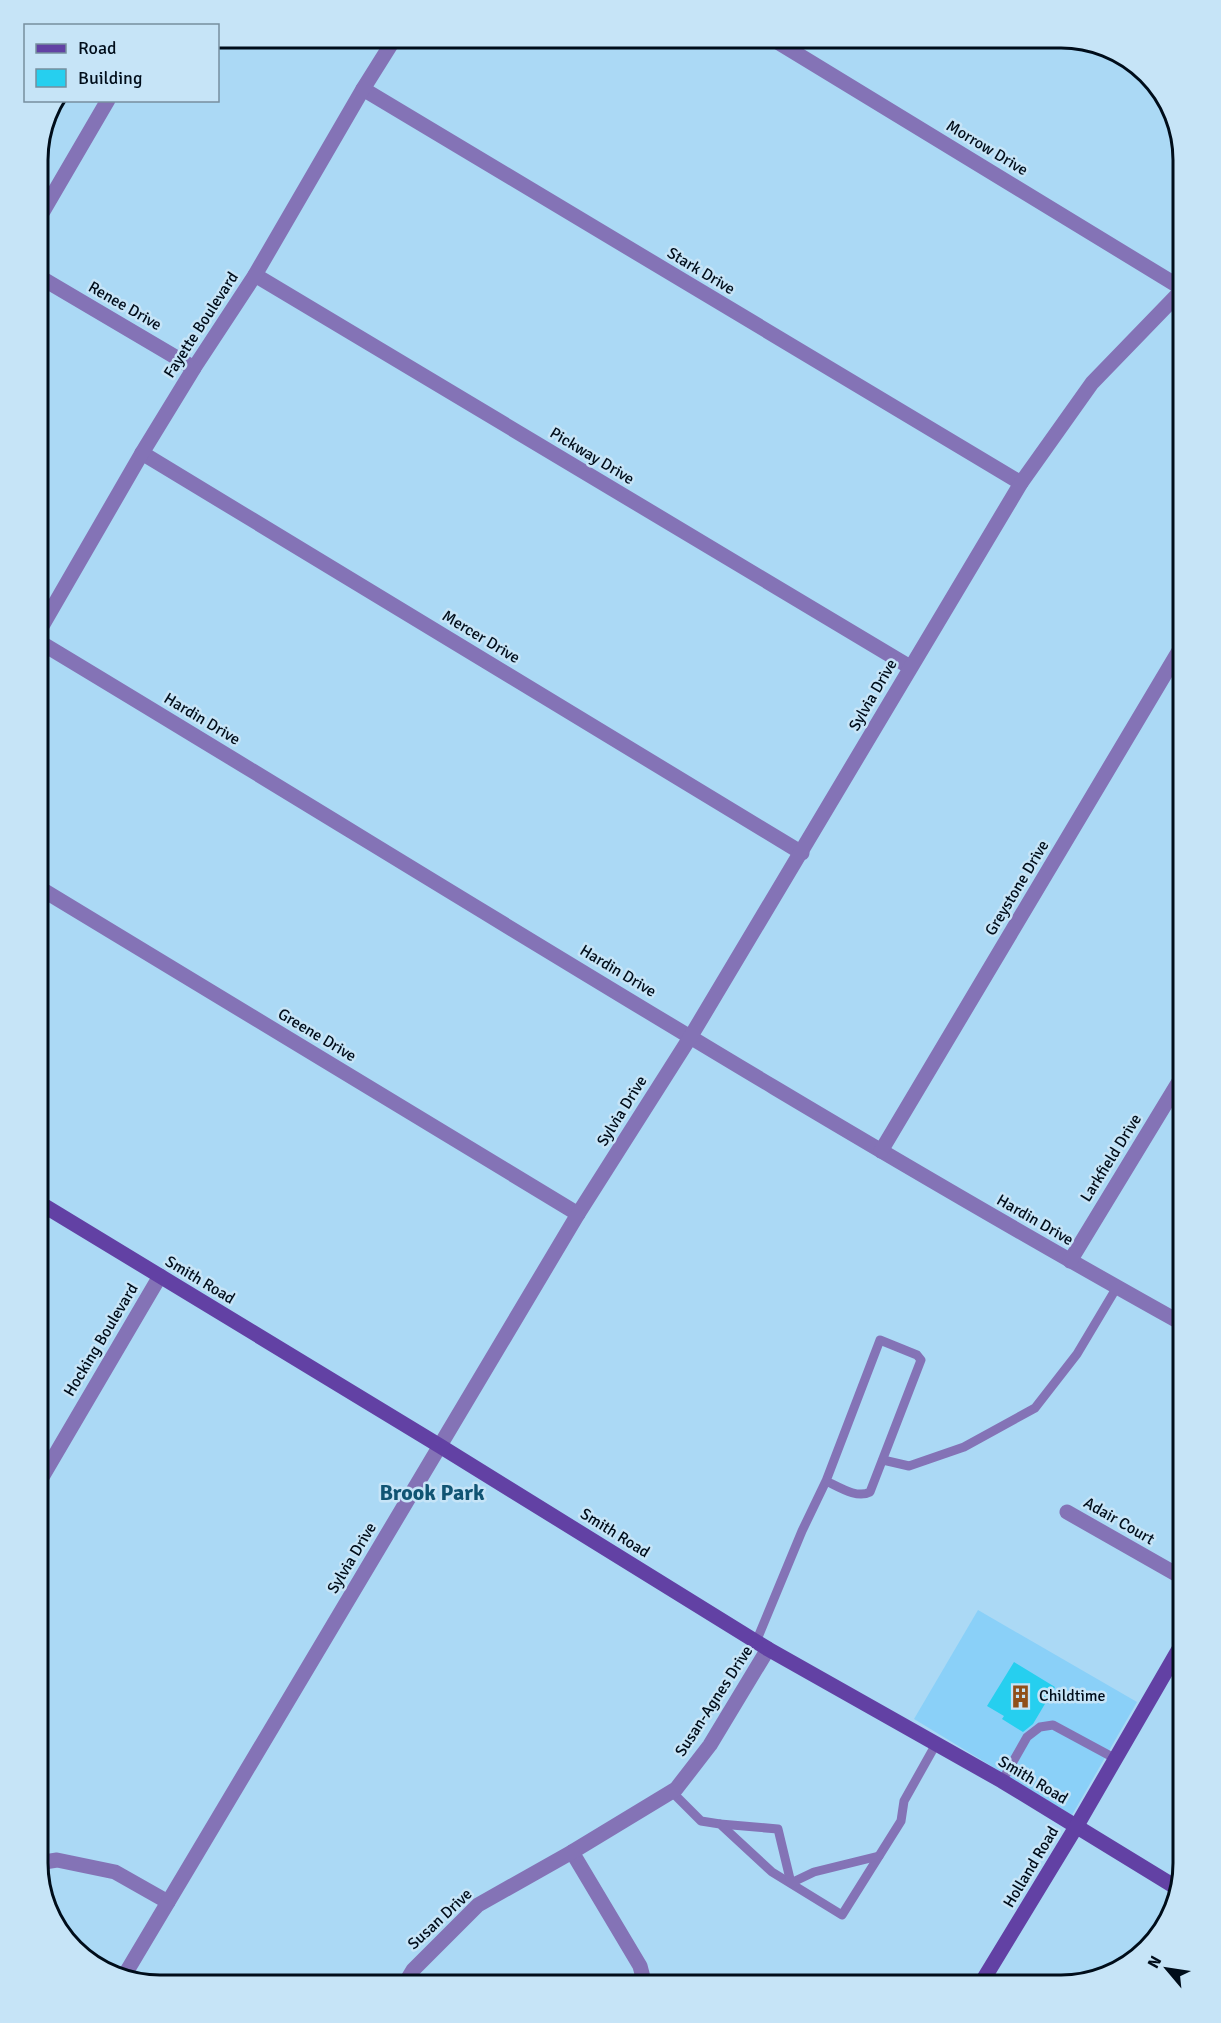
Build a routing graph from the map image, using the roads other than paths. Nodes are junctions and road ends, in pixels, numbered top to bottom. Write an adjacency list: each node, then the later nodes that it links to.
1 (389, 48): 3 (street, Fayette Boulevard)
2 (787, 48): 8 (street, Morrow Drive)
3 (363, 89): 6 (street, Fayette Boulevard); 12 (street, Stark Drive)
4 (107, 102): 5 (street)
5 (48, 203)
6 (255, 275): 10 (street, Fayette Boulevard); 16 (street, Pickway Drive)
7 (48, 282): 10 (street, Renee Drive)
8 (1173, 283)
9 (1173, 299): 12 (street, Sylvia Drive)
10 (194, 368): 11 (street, Fayette Boulevard)
11 (142, 453): 13 (street, Fayette Boulevard); 17 (street, Mercer Drive)
12 (1021, 483): 16 (street, Sylvia Drive)
13 (48, 616)
14 (48, 647): 19 (street, Hardin Drive)
15 (1173, 662): 21 (street, Greystone Drive)
16 (910, 667): 17 (street, Sylvia Drive)
17 (802, 853): 19 (street, Sylvia Drive)
18 (48, 893): 23 (street, Greene Drive)
19 (691, 1036): 21 (street, Hardin Drive); 23 (street, Sylvia Drive)
20 (1173, 1093): 24 (street, Larkfield Drive)
21 (881, 1151): 24 (street, Hardin Drive)
22 (48, 1208): 25 (main road, Smith Road)
23 (578, 1214): 28 (street, Sylvia Drive)
24 (1070, 1261): 26 (street, Hardin Drive)
25 (160, 1276): 28 (main road, Smith Road); 30 (street, Hocking Boulevard)
26 (1117, 1287): 27 (street, Hardin Drive); 29 (lane)
27 (1173, 1318)
28 (440, 1446): 34 (main road, Smith Road); 47 (street, Sylvia Drive)
29 (883, 1460): 31 (lane); 31 (lane)
30 (48, 1467)
31 (826, 1481): 34 (lane)
32 (1067, 1512): 33 (street, Adair Court)
33 (1173, 1572)
34 (762, 1646): 36 (main road, Smith Road); 39 (street, Susan-Agnes Drive)
35 (1173, 1661): 37 (main road, Holland Road)
36 (936, 1744): 38 (main road, Smith Road); 43 (lane)
37 (1116, 1759): 38 (lane); 41 (main road, Holland Road)
38 (1002, 1780): 41 (main road, Smith Road)
39 (672, 1792): 40 (lane); 42 (street, Susan-Agnes Drive)
40 (720, 1824): 45 (lane); 45 (lane)
41 (1076, 1827): 46 (main road, Smith Road); 51 (main road, Holland Road)
42 (572, 1852): 49 (street, Susan Drive); 50 (street)
43 (879, 1857): 45 (lane); 45 (lane)
44 (48, 1861): 47 (street)
45 (791, 1883)
46 (1171, 1884)
47 (168, 1902): 48 (street, Sylvia Drive)
48 (128, 1970)
49 (410, 1975)
50 (642, 1975)
51 (987, 1975)

